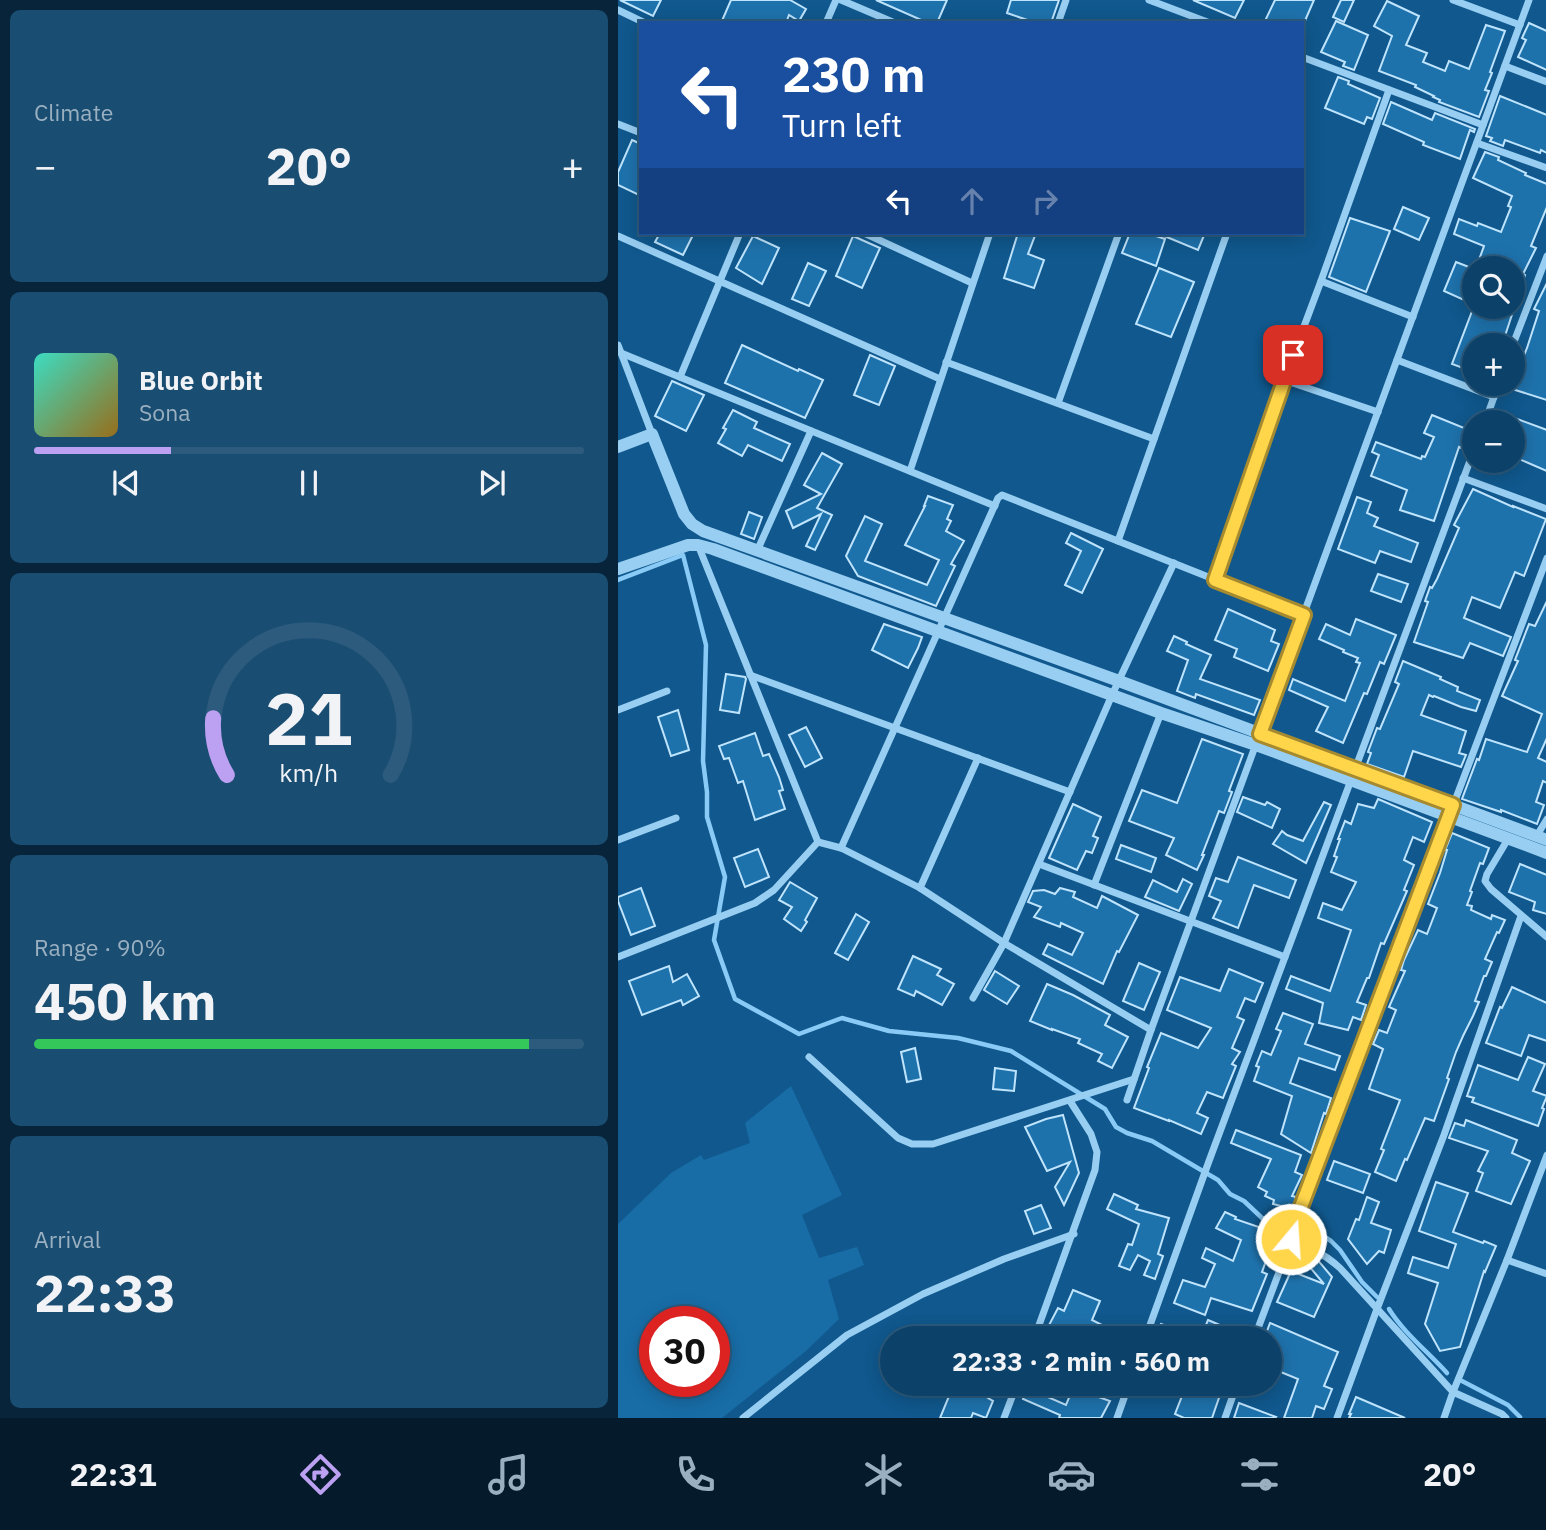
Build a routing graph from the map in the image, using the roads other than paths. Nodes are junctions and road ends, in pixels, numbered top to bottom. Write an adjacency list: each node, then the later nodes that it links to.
1 (838, 0): 8 (street); 9 (street)
2 (1066, 0): 10 (street)
3 (1150, 0): 11 (street)
4 (1453, 0): 12 (street)
5 (1529, 0): 12 (street)
6 (618, 10): 7 (street)
7 (641, 21)
8 (827, 21)
9 (890, 21)
10 (1059, 21)
11 (1205, 21)
12 (1520, 25): 14 (street)
13 (1304, 58): 16 (street)
14 (1505, 66): 15 (street); 18 (street)
15 (1546, 82)
16 (1389, 90): 18 (street); 30 (street)
17 (618, 124): 19 (street)
18 (1483, 125): 20 (street)
19 (639, 132)
20 (1477, 143): 21 (street); 32 (street)
21 (1546, 168)
22 (739, 235): 29 (street)
23 (868, 235): 31 (street)
24 (989, 235): 31 (street)
25 (1117, 235): 41 (street)
26 (1226, 235): 46 (street)
27 (618, 236): 29 (street)
28 (1546, 256): 33 (street)
29 (720, 281): 37 (street); 38 (street)
30 (1321, 281): 32 (street); 39 (street)
31 (972, 283): 36 (street)
32 (1413, 317): 35 (street)
33 (1517, 333)
34 (619, 349): 37 (street); 45 (street)
35 (1397, 360): 40 (street); 43 (street)
36 (946, 362): 38 (street); 41 (street)
37 (680, 377): 44 (street)
38 (940, 379): 48 (street)
39 (1284, 380): 43 (street); 59 (street)
40 (1494, 397): 42 (street)
41 (1058, 403): 46 (street)
42 (1489, 410)
43 (1378, 412): 60 (street)
44 (811, 431): 48 (street); 55 (street)
45 (652, 434): 47 (street); 55 (street)
46 (1154, 439): 53 (street)
47 (618, 447)
48 (910, 471): 51 (street)
49 (1465, 473): 50 (street)
50 (1463, 478): 52 (street); 72 (street)
51 (995, 506): 53 (street); 61 (street)
52 (1546, 509)
53 (1118, 541): 57 (street)
54 (698, 545): 58 (street); 62 (street); 63 (street)
55 (757, 551): 61 (street)
56 (1546, 558): 74 (street)
57 (1174, 563): 59 (street); 64 (street)
58 (618, 569)
59 (1215, 580): 60 (street)
60 (1304, 615): 70 (street)
61 (944, 618): 62 (street); 64 (street)
62 (938, 632): 66 (street); 69 (street)
63 (750, 675): 69 (street); 80 (street)
64 (1118, 681): 66 (street); 70 (street)
65 (667, 691): 67 (street)
66 (1112, 695): 68 (street); 73 (street)
67 (618, 710)
68 (1161, 713): 70 (street); 84 (street)
69 (894, 728): 71 (street); 81 (street)
70 (1258, 740): 72 (street); 87 (street)
71 (978, 758): 73 (street); 85 (street)
72 (1353, 775): 74 (street); 91 (street)
73 (1070, 792): 83 (street)
74 (1451, 811): 77 (street); 79 (street); 100 (street)
75 (676, 818): 78 (street)
76 (1546, 819): 79 (street)
77 (1508, 839): 79 (street); 86 (street)
78 (618, 840)
79 (1538, 841): 82 (street)
80 (818, 842): 81 (street); 90 (street)
81 (841, 848): 85 (street)
82 (1546, 853)
83 (1039, 864): 84 (street); 89 (street)
84 (1094, 885): 87 (street)
85 (920, 888): 89 (street)
86 (1521, 916): 88 (street); 103 (street)
87 (1191, 922): 91 (street); 93 (street)
88 (1546, 937)
89 (1004, 943): 92 (street); 93 (street)
90 (618, 957)
91 (1285, 957): 105 (street)
92 (973, 998)
93 (1151, 1030): 95 (street)
94 (809, 1057): 97 (street)
95 (1134, 1079): 96 (street); 97 (street)
96 (1127, 1100)
97 (1070, 1101): 99 (street)
98 (1546, 1155): 101 (street)
99 (1074, 1234): 104 (street); 111 (street)
100 (1290, 1243): 103 (street); 106 (street)
101 (1507, 1260): 102 (street); 107 (street)
102 (1546, 1274)
103 (1377, 1309): 107 (street); 115 (street)
104 (1040, 1326)
105 (1150, 1326)
106 (1259, 1326)
107 (1453, 1392): 116 (street); 117 (street)
108 (1012, 1396): 112 (street)
109 (1125, 1396): 113 (street)
110 (1233, 1396): 114 (street)
111 (743, 1418)
112 (1004, 1418)
113 (1117, 1418)
114 (1225, 1418)
115 (1337, 1418)
116 (1444, 1418)
117 (1506, 1418)

